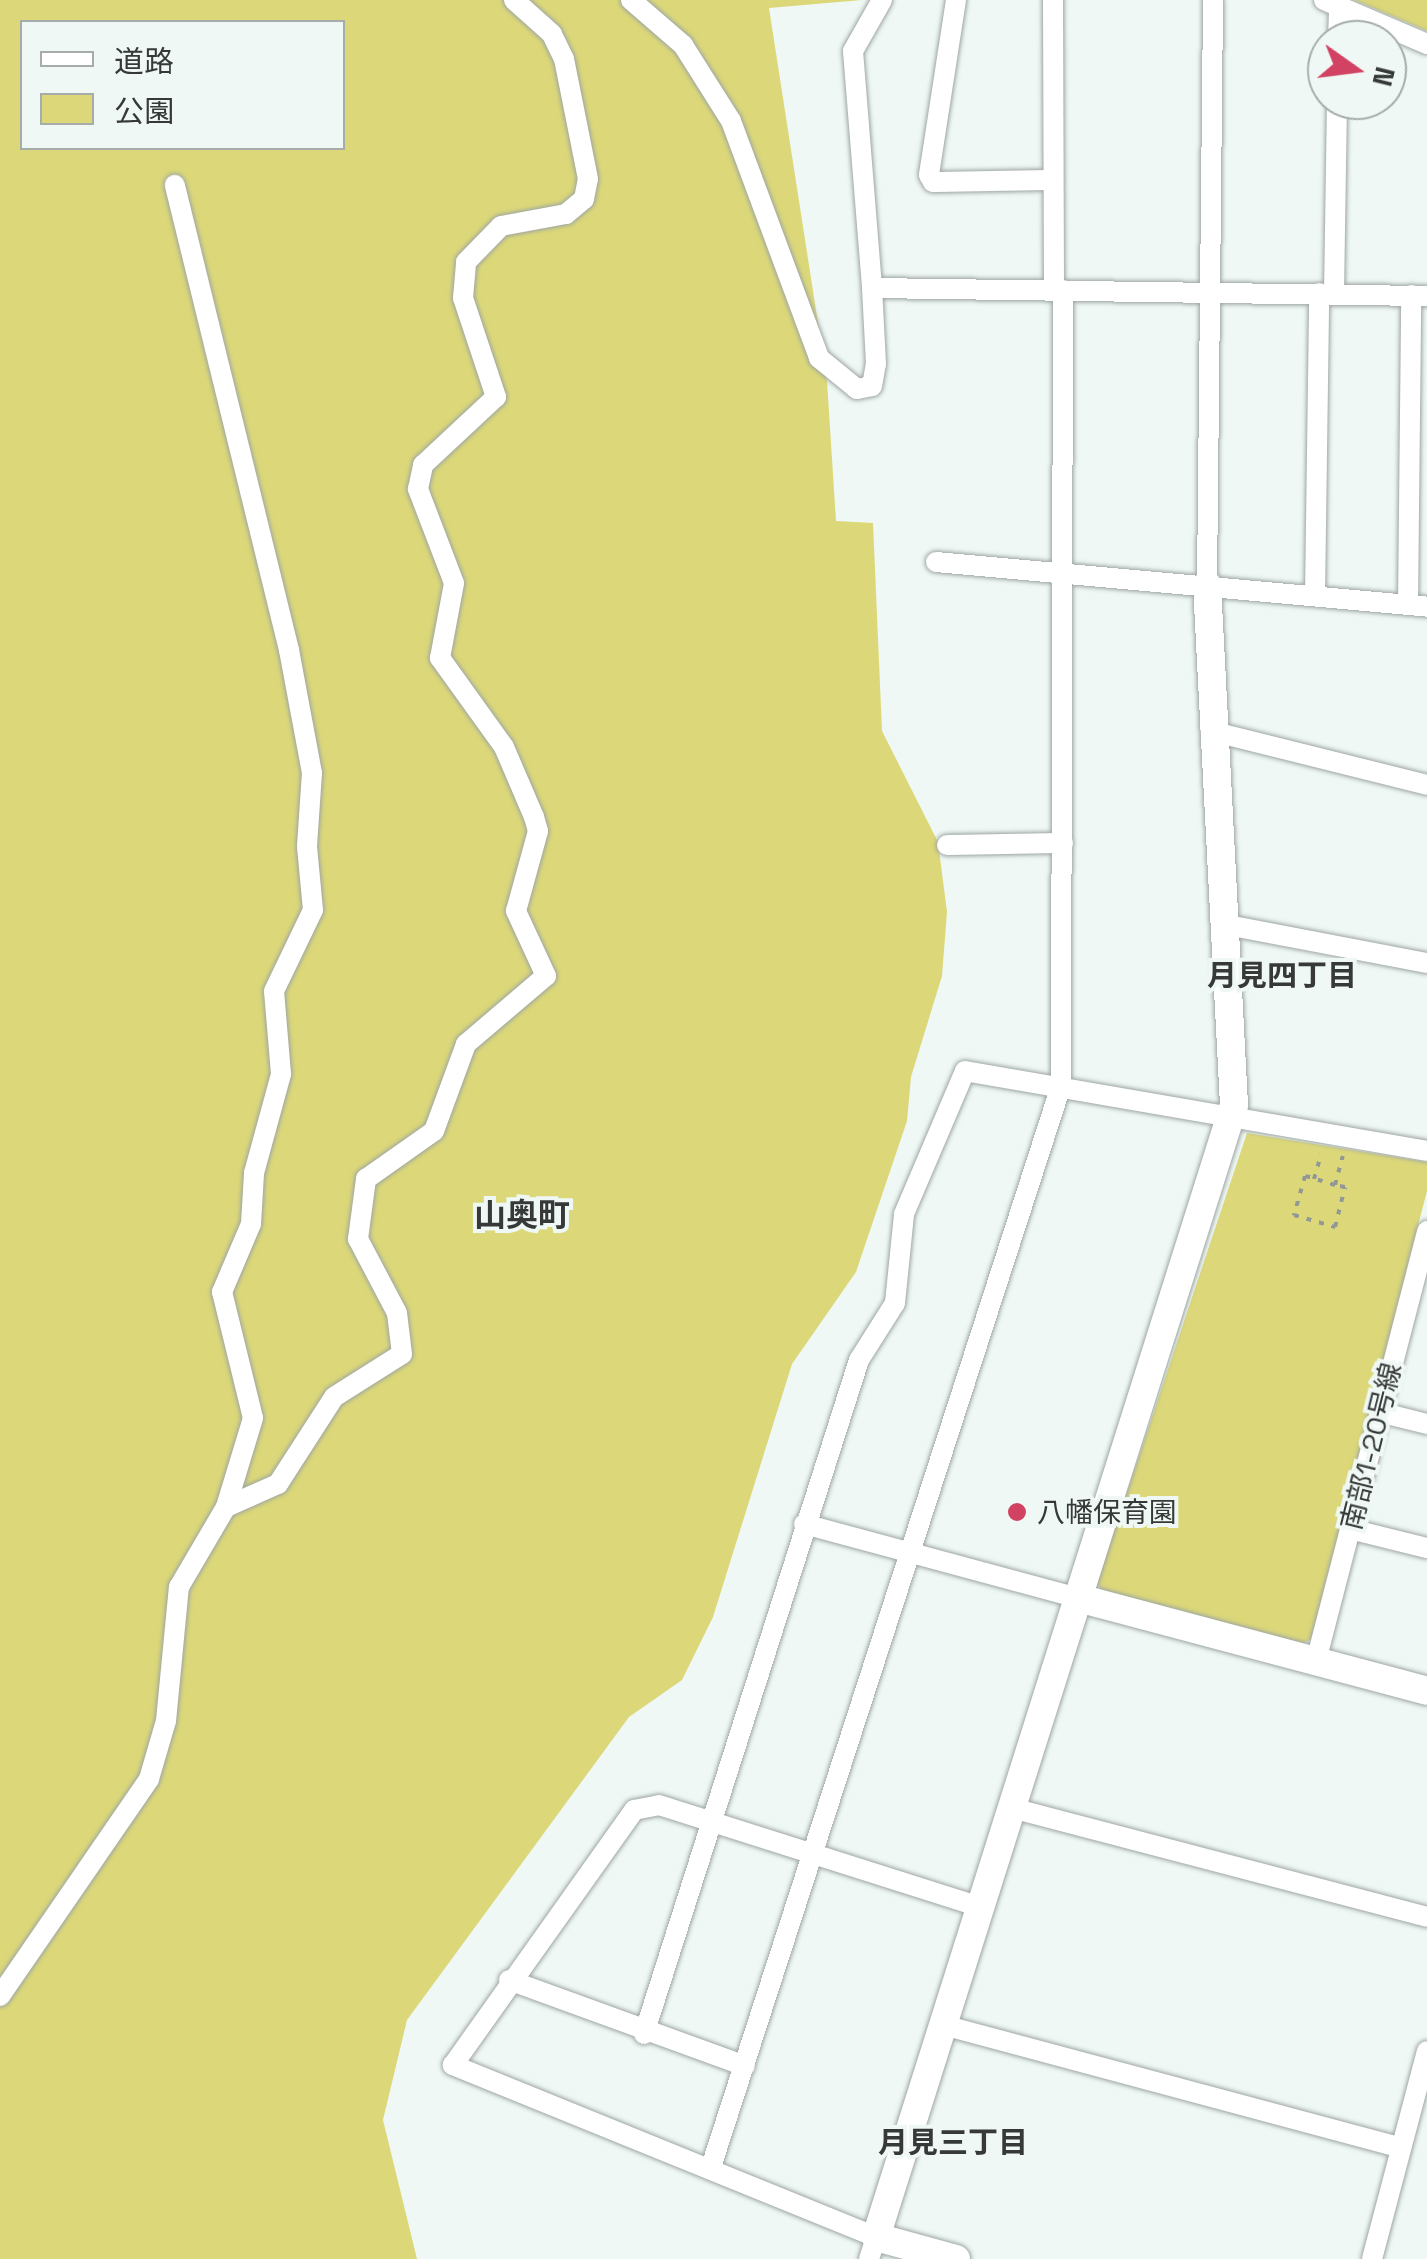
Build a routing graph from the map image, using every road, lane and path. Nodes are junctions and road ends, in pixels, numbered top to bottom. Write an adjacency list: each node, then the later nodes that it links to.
1 (514, 0): 39 (street)
2 (631, 0): 12 (street)
3 (882, 0): 12 (street)
4 (956, 0): 10 (street)
5 (1053, 0): 10 (street)
6 (1213, 0): 14 (street)
7 (1331, 3): 8 (street)
8 (1427, 44)
9 (1337, 120): 15 (street)
10 (1052, 180): 13 (street)
11 (174, 184): 39 (street)
12 (872, 288): 13 (street)
13 (1058, 291): 14 (street); 18 (street)
14 (1210, 293): 15 (street); 19 (street)
15 (1327, 293): 16 (street); 20 (street)
16 (1419, 296): 21 (street)
17 (936, 562): 18 (street)
18 (1062, 571): 19 (street); 24 (street)
19 (1207, 585): 20 (street); 22 (street)
20 (1316, 596): 21 (street)
21 (1417, 606)
22 (1212, 731): 23 (street); 26 (street)
23 (1427, 784)
24 (1063, 842): 25 (street); 28 (street)
25 (947, 845)
26 (1222, 924): 27 (street); 29 (street)
27 (1427, 963)
28 (1061, 1086): 29 (street); 40 (street); 43 (street)
29 (1232, 1116): 30 (street); 44 (street)
30 (1326, 1133): 31 (street); 33 (path)
31 (1348, 1137): 32 (street); 34 (path)
32 (1427, 1151)
33 (1314, 1178): 34 (path); 34 (path)
34 (1335, 1184)
35 (1427, 1231): 36 (street, 南部1-20号線)
36 (1418, 1298): 37 (street, 南部1-20号線)
37 (1379, 1412): 38 (street); 41 (street, 南部1-20号線)
38 (1427, 1424)
39 (226, 1507): 53 (street)
40 (804, 1524): 43 (street); 48 (street)
41 (1350, 1529): 42 (street); 45 (street, 南部1-20号線)
42 (1427, 1548)
43 (912, 1553): 44 (street); 49 (street)
44 (1082, 1599): 45 (street); 47 (street)
45 (1316, 1661): 46 (street)
46 (1427, 1690)
47 (1012, 1808): 50 (street); 51 (street)
48 (716, 1821): 49 (street); 52 (street); 55 (street)
49 (814, 1854): 50 (street); 57 (street)
50 (980, 1907): 54 (street)
51 (1427, 1917)
52 (510, 1980): 55 (street); 59 (street)
53 (0, 1996)
54 (943, 2025): 58 (street); 60 (street)
55 (644, 2034): 57 (street)
56 (1427, 2052): 58 (street)
57 (745, 2066): 59 (street)
58 (1401, 2148): 62 (street)
59 (711, 2166): 60 (street)
60 (872, 2248): 61 (street)
61 (956, 2259)
62 (1372, 2259)

